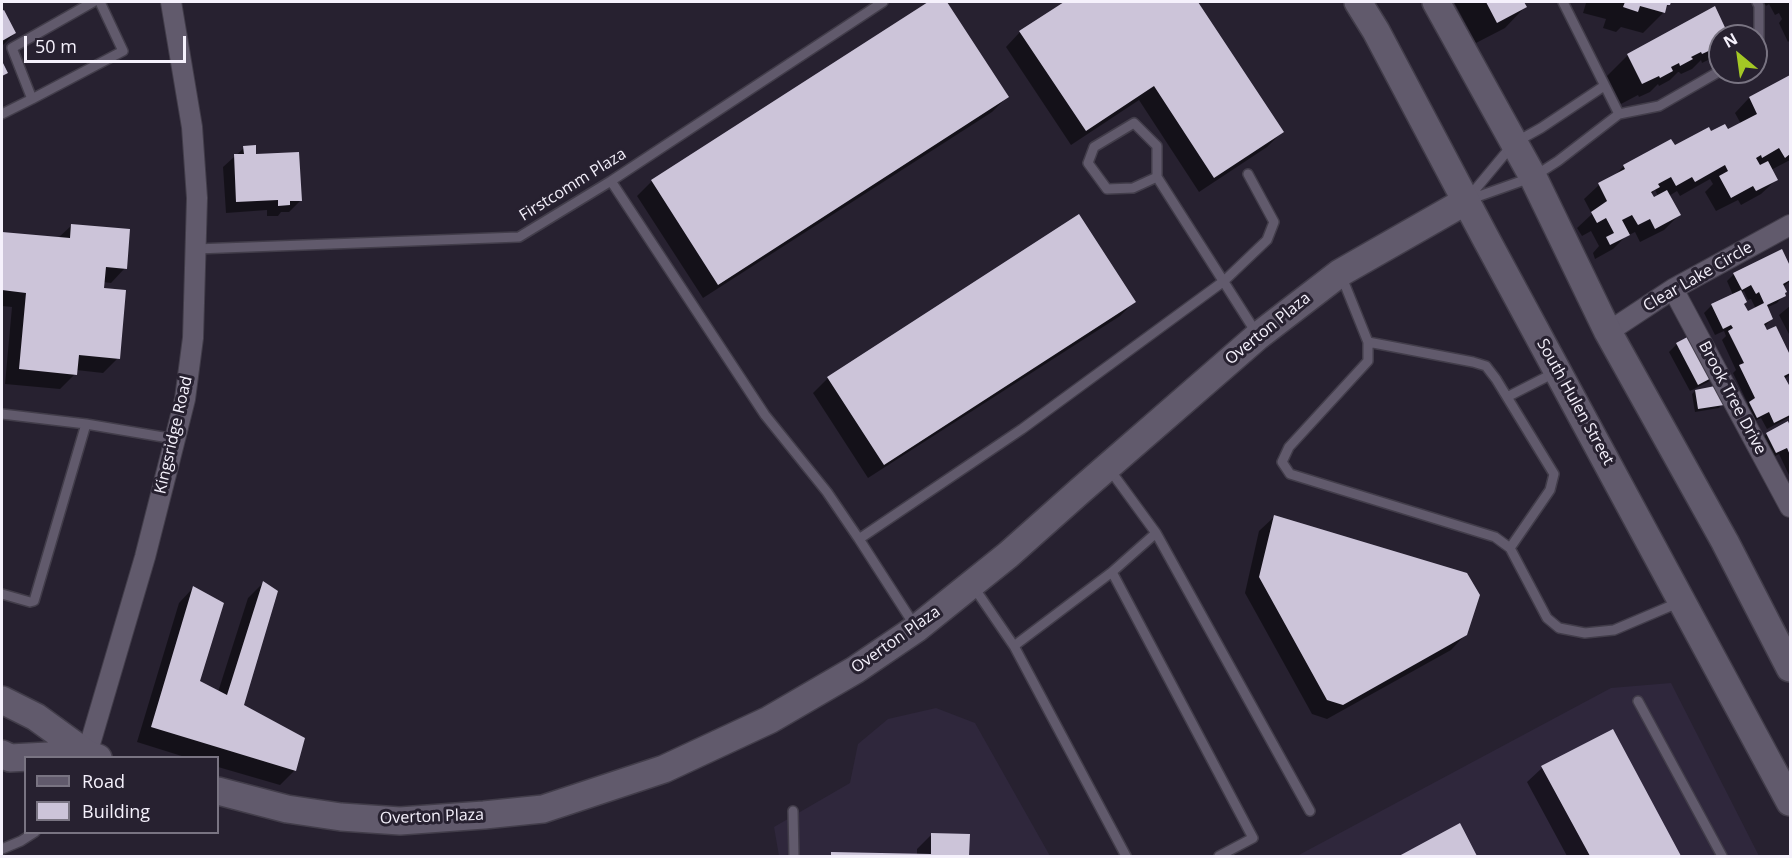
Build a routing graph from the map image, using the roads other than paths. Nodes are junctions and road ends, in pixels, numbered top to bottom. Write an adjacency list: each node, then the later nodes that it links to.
1 (93, 2): 12 (lane)
2 (100, 2): 12 (lane)
3 (171, 2): 22 (street, Kingsridge Road)
4 (883, 2): 19 (lane, Firstcomm Plaza)
5 (1358, 2): 20 (main road, South Hulen Street)
6 (1436, 2): 15 (main road)
7 (1563, 2): 11 (lane)
8 (1757, 2): 9 (lane)
9 (1759, 24)
10 (1708, 78): 14 (lane)
11 (1604, 86): 14 (lane); 15 (lane)
12 (32, 99): 13 (lane)
13 (2, 114)
14 (1619, 114): 18 (lane)
15 (1514, 143): 18 (main road); 20 (lane)
16 (1248, 174): 24 (lane)
17 (1157, 177): 17 (lane); 24 (lane)
18 (1533, 177): 20 (lane); 26 (main road)
19 (611, 181): 22 (lane, Firstcomm Plaza); 37 (lane)
20 (1466, 201): 23 (main road, Overton Plaza); 29 (main road, South Hulen Street)
21 (1791, 225): 25 (street, Clear Lake Circle)
22 (196, 249): 33 (street, Kingsridge Road)
23 (1340, 273): 27 (main road, Overton Plaza); 28 (lane)
24 (1224, 281): 27 (lane); 37 (lane)
25 (1673, 289): 26 (street, Clear Lake Circle); 35 (street, Brook Tree Drive)
26 (1608, 332): 45 (main road)
27 (1258, 336): 34 (main road, Overton Plaza)
28 (1368, 342): 30 (lane); 38 (lane)
29 (1558, 371): 30 (lane); 42 (main road, South Hulen Street)
30 (1507, 397): 38 (lane)
31 (2, 414): 32 (lane)
32 (86, 424): 33 (lane); 41 (lane)
33 (175, 439): 49 (street, Kingsridge Road)
34 (1108, 466): 36 (lane); 40 (main road, Overton Plaza)
35 (1791, 507)
36 (1156, 533): 39 (lane); 55 (lane)
37 (859, 539): 43 (lane)
38 (1510, 548): 42 (lane)
39 (1112, 572): 44 (lane); 60 (lane)
40 (972, 584): 43 (main road, Overton Plaza); 44 (lane)
41 (2, 594)
42 (1683, 600): 51 (main road, South Hulen Street)
43 (917, 628): 52 (main road, Overton Plaza)
44 (1014, 646): 59 (lane)
45 (1788, 654)
46 (2, 700): 49 (main road)
47 (1638, 701): 61 (lane)
48 (2, 754): 50 (main road)
49 (90, 756)
50 (24, 758)
51 (1781, 774): 53 (main road, South Hulen Street)
52 (219, 791)
53 (1791, 802)
54 (793, 811): 58 (lane)
55 (1310, 811)
56 (32, 834): 57 (lane)
57 (2, 849)
58 (794, 856)
59 (1126, 856)
60 (1219, 856)
61 (1722, 856)

